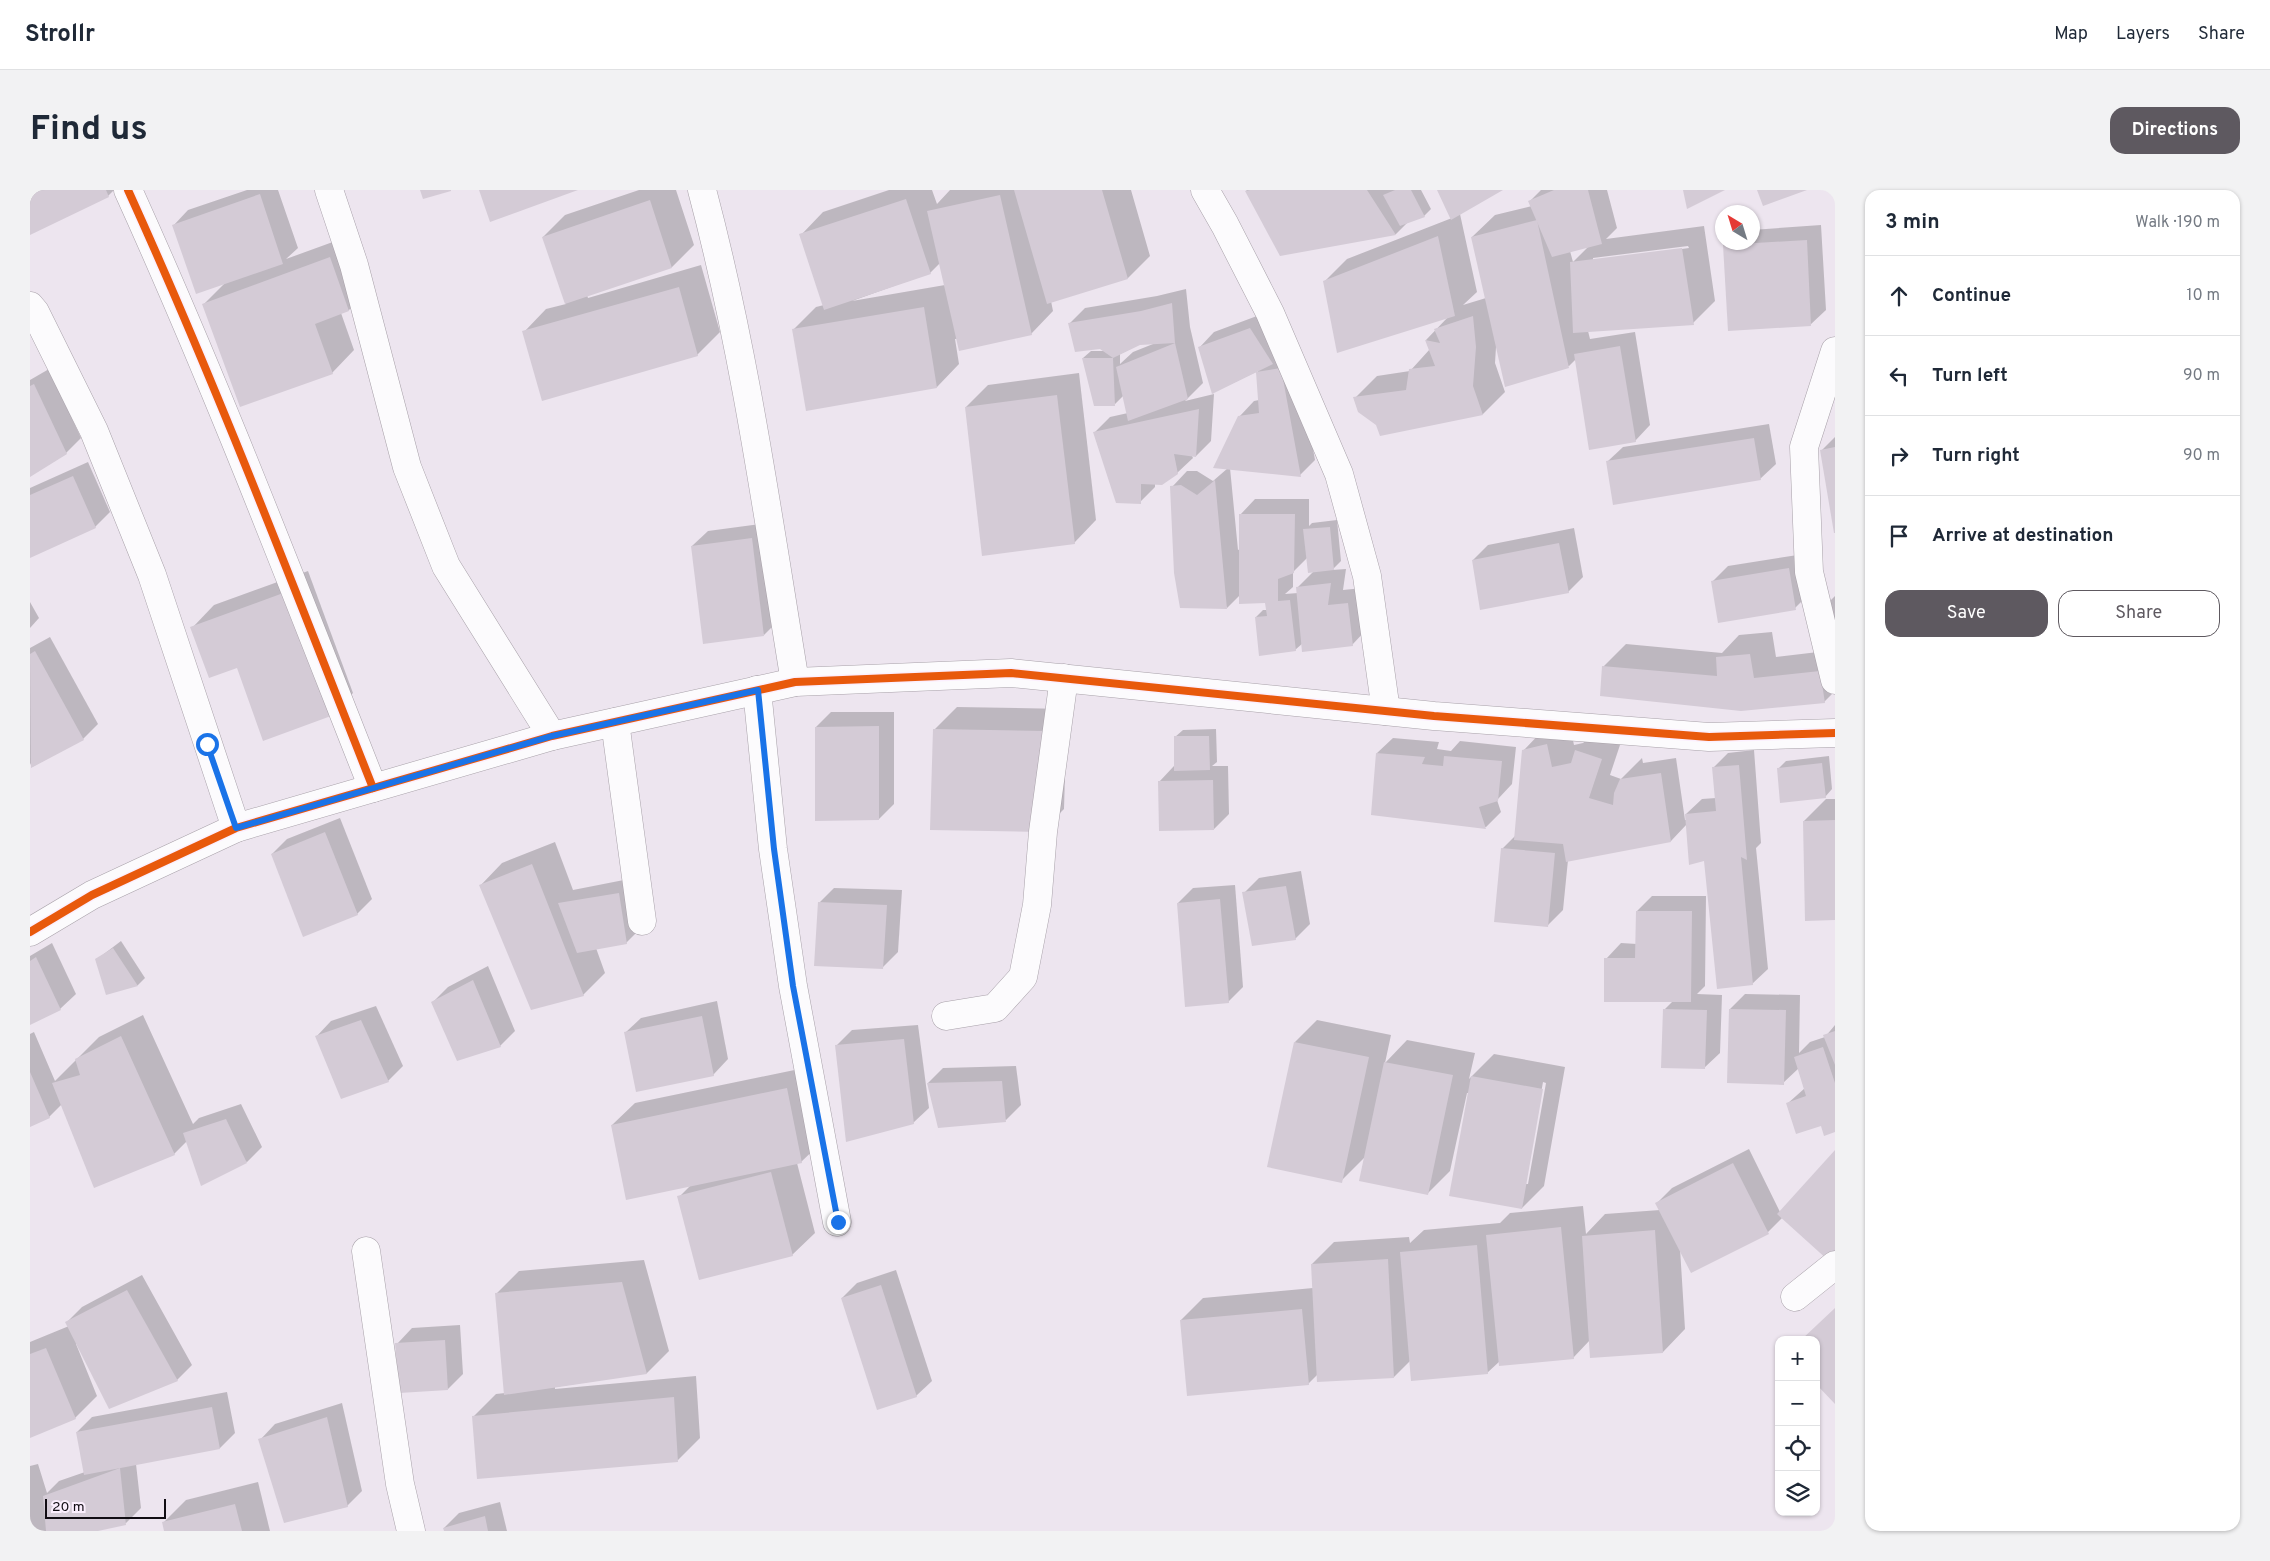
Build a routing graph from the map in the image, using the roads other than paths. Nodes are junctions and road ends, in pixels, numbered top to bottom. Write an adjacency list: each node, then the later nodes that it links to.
1 (128, 190): 15 (street)
2 (329, 190): 14 (street)
3 (702, 190): 9 (street)
4 (1205, 190): 11 (street)
5 (32, 311): 16 (street)
6 (1835, 351): 8 (street)
7 (1064, 678): 9 (street); 11 (street); 19 (street)
8 (1835, 680)
9 (795, 682): 10 (street)
10 (758, 690): 12 (street); 20 (street)
11 (1386, 711): 13 (street)
12 (615, 722): 14 (street); 17 (street)
13 (1835, 733)
14 (552, 736): 15 (street)
15 (373, 788): 16 (street)
16 (236, 828): 18 (street)
17 (642, 921)
18 (30, 932)
19 (946, 1016)
20 (838, 1222)
21 (366, 1250): 24 (street)
22 (1835, 1265): 23 (street)
23 (1795, 1297)
24 (411, 1531)

